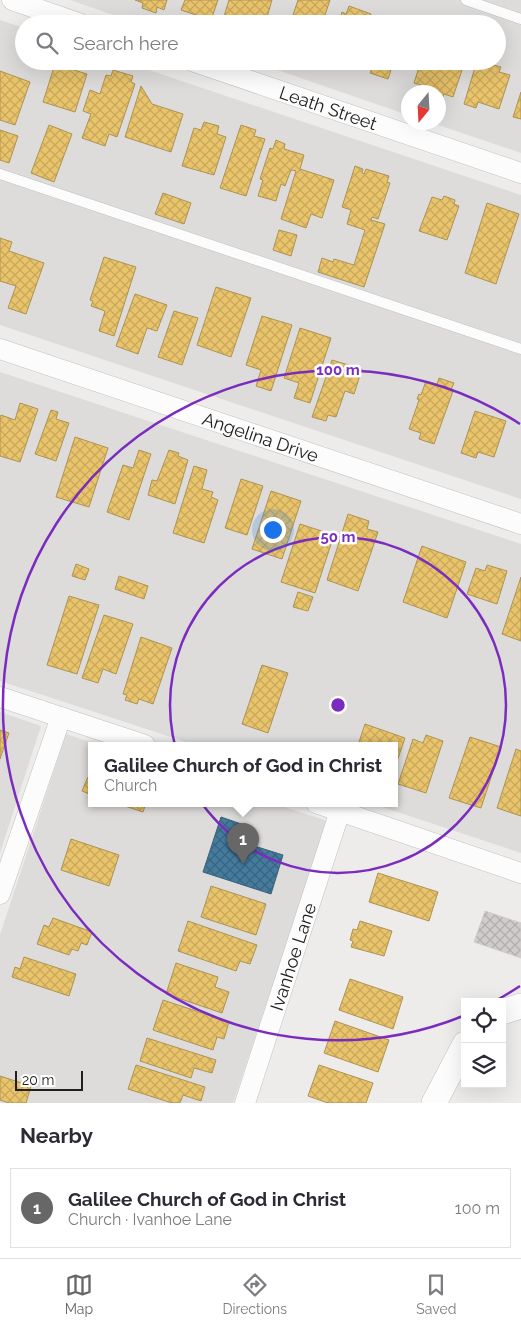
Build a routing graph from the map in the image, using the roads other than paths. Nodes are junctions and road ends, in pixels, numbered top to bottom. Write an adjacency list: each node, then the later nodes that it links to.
1 (12, 0): 3 (street)
2 (466, 0): 4 (lane)
3 (56, 15)
4 (521, 19)
5 (218, 70): 6 (street, Leath Street)
6 (521, 173)
7 (0, 174): 9 (lane)
8 (0, 349): 10 (street, Angelina Drive)
9 (521, 349)
10 (521, 524)
11 (0, 697): 12 (street)
12 (61, 717): 13 (street); 17 (street)
13 (135, 742)
14 (328, 807): 15 (street)
15 (340, 811): 16 (street); 21 (street, Ivanhoe Lane)
16 (521, 872)
17 (0, 894)
18 (521, 1006): 19 (street)
19 (506, 1011)
20 (461, 1052): 22 (street)
21 (245, 1103)
22 (434, 1103)

